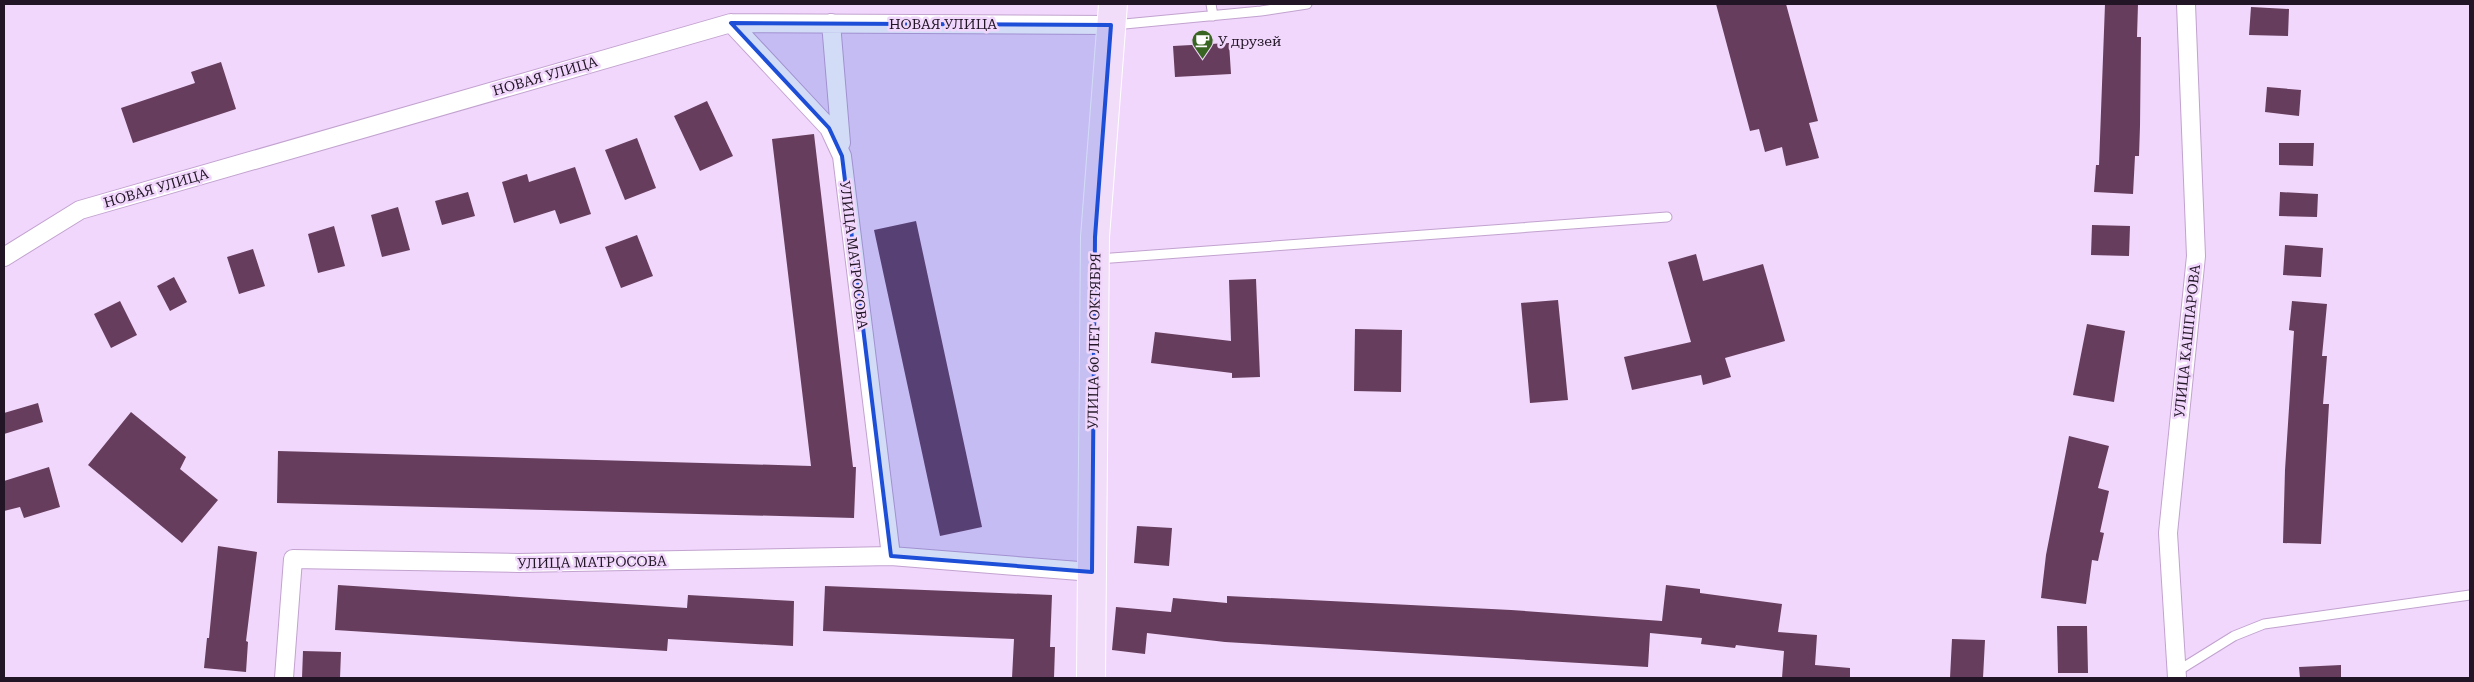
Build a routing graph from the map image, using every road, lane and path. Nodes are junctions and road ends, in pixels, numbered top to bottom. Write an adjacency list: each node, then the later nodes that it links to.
1 (1211, 4): 5 (lane)
2 (1307, 4): 5 (lane)
3 (2186, 4): 15 (street, УЛИЦА КАШПАРОВА)
4 (1112, 14): 5 (lane); 7 (street, НОВАЯ УЛИЦА); 11 (main road, УЛИЦА 60 ЛЕТ ОКТЯБРЯ)
5 (1213, 16)
6 (731, 23): 7 (street, НОВАЯ УЛИЦА); 8 (street, УЛИЦА МАТРОСОВА); 10 (street, НОВАЯ УЛИЦА)
7 (831, 23): 8 (street)
8 (842, 156): 12 (street, УЛИЦА МАТРОСОВА)
9 (1667, 217): 11 (lane)
10 (4, 257)
11 (1095, 259): 13 (main road, УЛИЦА 60 ЛЕТ ОКТЯБРЯ)
12 (891, 556): 13 (street, УЛИЦА МАТРОСОВА); 16 (street, УЛИЦА МАТРОСОВА)
13 (1092, 572): 17 (main road, УЛИЦА 60 ЛЕТ ОКТЯБРЯ)
14 (2470, 595): 15 (lane)
15 (2173, 676)
16 (284, 678)
17 (1091, 678)

